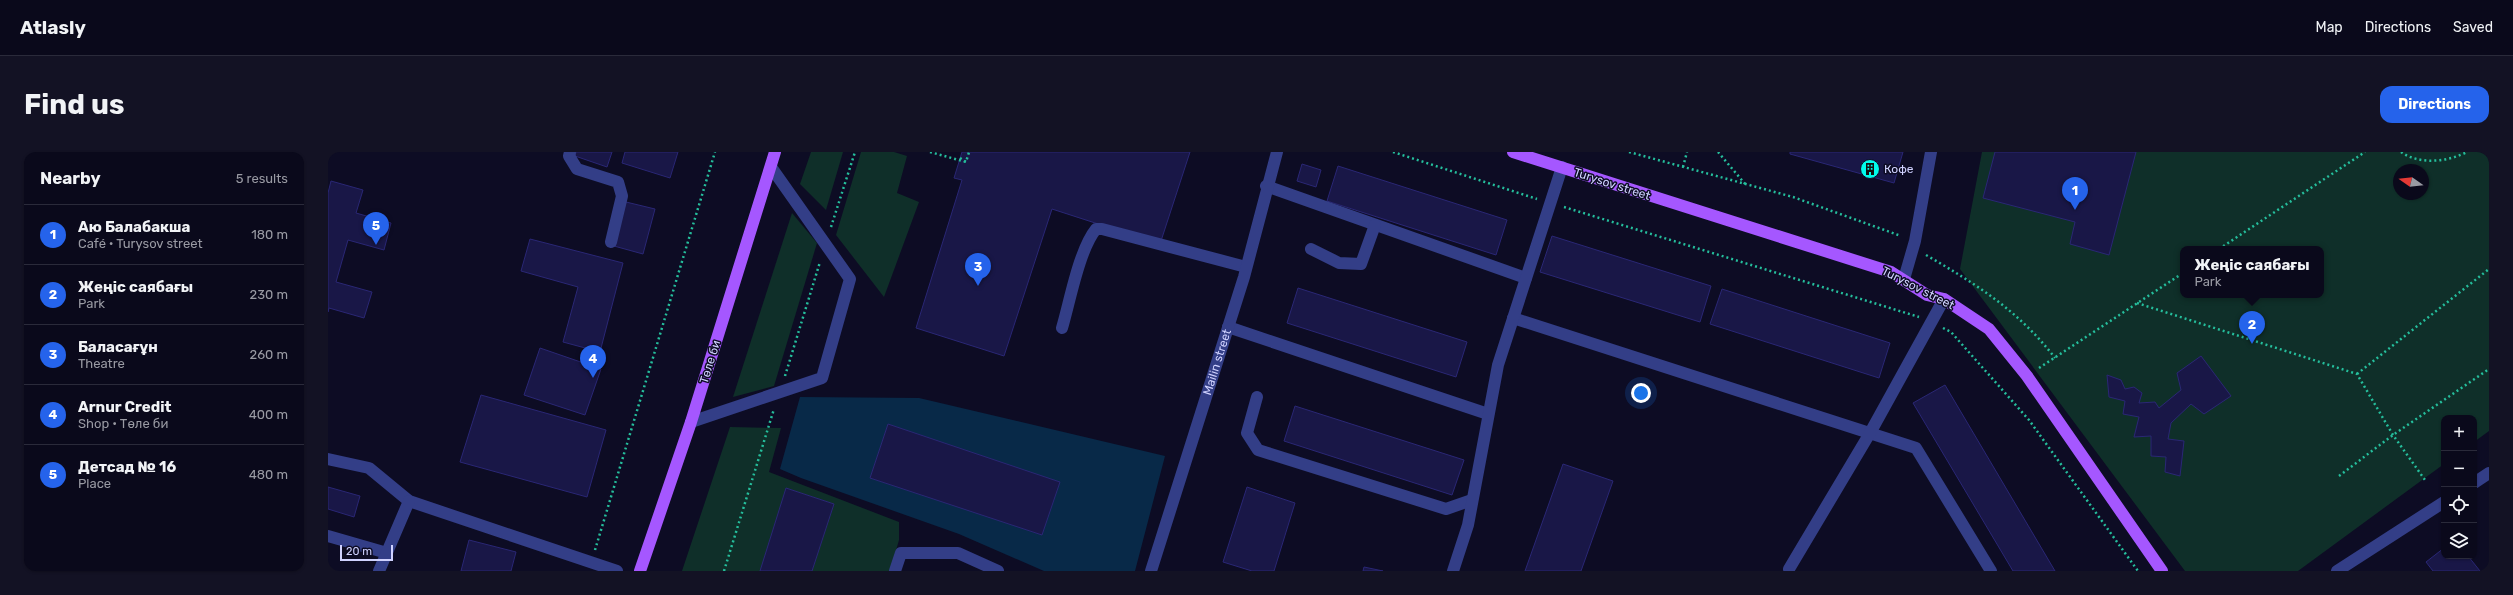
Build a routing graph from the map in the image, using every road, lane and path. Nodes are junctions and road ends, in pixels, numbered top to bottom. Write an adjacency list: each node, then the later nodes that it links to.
1 (570, 152): 28 (street)
2 (716, 152): 64 (path)
3 (775, 152): 19 (main road, Төле би)
4 (855, 152): 29 (path)
5 (930, 152): 18 (path)
6 (969, 152): 18 (path)
7 (1277, 152): 22 (street, Mailin street)
8 (1392, 152): 24 (path)
9 (1629, 152): 21 (path)
10 (1687, 152): 21 (path)
11 (1718, 152): 23 (path)
12 (1931, 152): 27 (street)
13 (2365, 152): 30 (path)
14 (2401, 152): 15 (path)
15 (2467, 152)
16 (1517, 153): 20 (main road, Turysov street)
17 (960, 158): 18 (path)
18 (966, 162)
19 (771, 167): 29 (street); 51 (main road, Төле би)
20 (1562, 167): 35 (street); 36 (main road, Turysov street)
21 (1682, 167): 23 (path)
22 (1266, 186): 26 (street); 32 (street, Mailin street)
23 (1747, 186): 27 (path)
24 (1541, 200)
25 (1556, 205): 39 (path)
26 (1375, 225): 31 (street); 35 (street)
27 (1915, 241): 36 (street); 44 (path)
28 (611, 242)
29 (826, 244): 48 (path); 48 (street)
30 (2224, 246)
31 (1311, 249)
32 (1246, 267): 42 (street, Mailin street); 43 (street)
33 (2489, 269): 46 (path)
34 (2180, 275): 38 (path)
35 (1526, 278): 40 (street)
36 (1904, 279): 37 (main road, Turysov street)
37 (1944, 299): 47 (main road, Turysov street); 52 (street)
38 (2137, 303): 44 (path); 46 (path)
39 (1921, 317)
40 (1513, 318): 50 (street); 52 (street)
41 (1939, 326): 75 (path)
42 (1228, 327): 50 (street); 72 (street, Mailin street)
43 (1062, 328)
44 (2055, 358): 47 (path)
45 (2489, 370): 53 (path)
46 (2356, 374): 53 (path)
47 (2027, 376): 76 (main road, Turysov street)
48 (780, 392): 51 (street); 69 (path)
49 (1257, 397): 59 (street)
50 (1488, 414): 59 (street)
51 (691, 422): 68 (main road, Төле би)
52 (1870, 433): 65 (street); 74 (street)
53 (2393, 435): 56 (path); 57 (path)
54 (329, 461): 60 (street)
55 (2489, 473): 58 (street)
56 (2339, 476)
57 (2425, 480)
58 (2477, 481)
59 (1472, 500): 73 (street)
60 (409, 501): 63 (street); 67 (street)
61 (2441, 504): 77 (street)
62 (328, 536): 63 (street)
63 (387, 553): 66 (street)
64 (593, 557)
65 (1789, 569)
66 (380, 571)
67 (617, 571)
68 (640, 571)
69 (724, 571)
70 (895, 571): 71 (street)
71 (998, 571)
72 (1151, 571)
73 (1453, 571)
74 (1991, 571)
75 (2138, 571)
76 (2162, 571)
77 (2337, 571)

